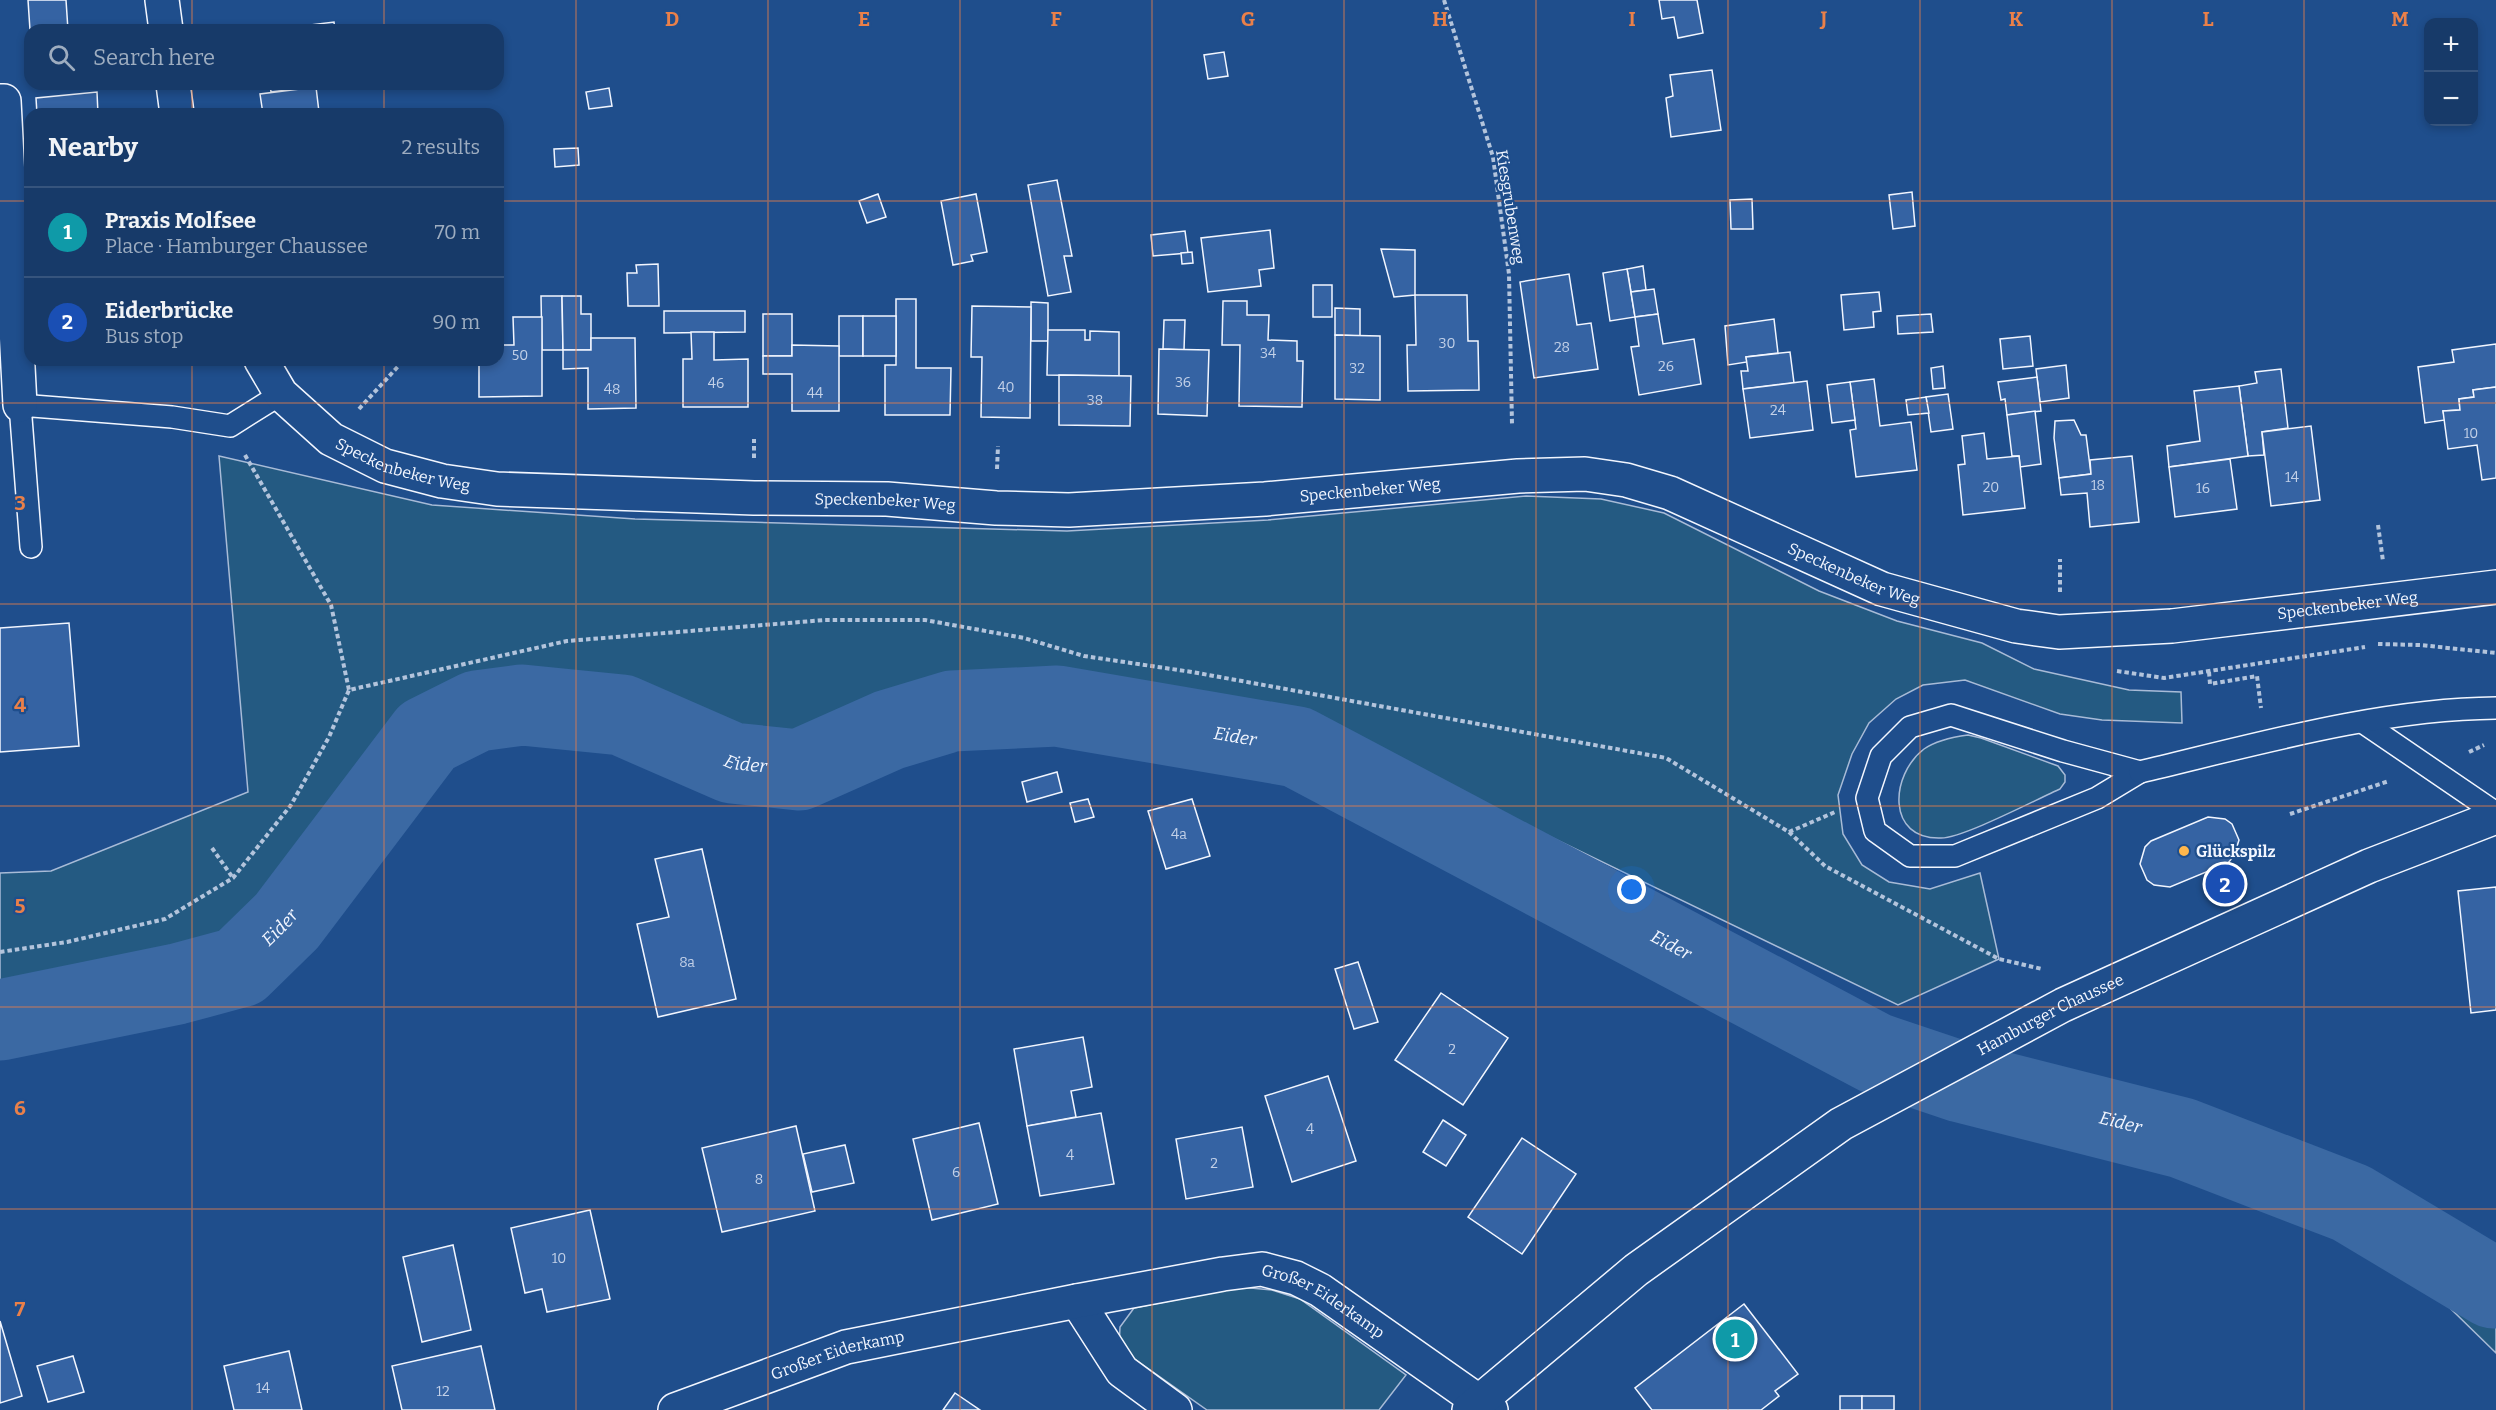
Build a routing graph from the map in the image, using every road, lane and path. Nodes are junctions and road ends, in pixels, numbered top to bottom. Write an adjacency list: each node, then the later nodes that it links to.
1 (162, 0): 3 (street)
2 (1444, 0): 12 (path, Kiesgrubenweg)
3 (165, 24)
4 (174, 90): 6 (street)
5 (0, 101): 10 (street)
6 (176, 108)
7 (265, 366): 9 (street, Speckenbeker Weg)
8 (398, 366): 11 (path)
9 (281, 394): 13 (lane); 15 (street, Speckenbeker Weg)
10 (20, 405): 13 (lane); 14 (lane)
11 (355, 414)
12 (1512, 424)
13 (230, 426): 18 (path)
14 (31, 547)
15 (2496, 587)
16 (2209, 672): 17 (path)
17 (2251, 678)
18 (349, 690): 24 (path); 26 (path)
19 (2496, 708): 20 (lane)
20 (2364, 723): 21 (lane); 23 (lane)
21 (2140, 771): 22 (lane); 22 (lane)
22 (1867, 798): 24 (path)
23 (2496, 814): 28 (street, Hamburger Chaussee)
24 (1790, 832): 28 (path)
25 (212, 848): 26 (path)
26 (233, 878): 27 (path)
27 (0, 952)
28 (2106, 985): 30 (street, Hamburger Chaussee)
29 (1077, 1301): 30 (street, Großer Eiderkamp); 31 (street, Großer Eiderkamp); 32 (street)
30 (1479, 1407)
31 (675, 1410)
32 (1175, 1410)

